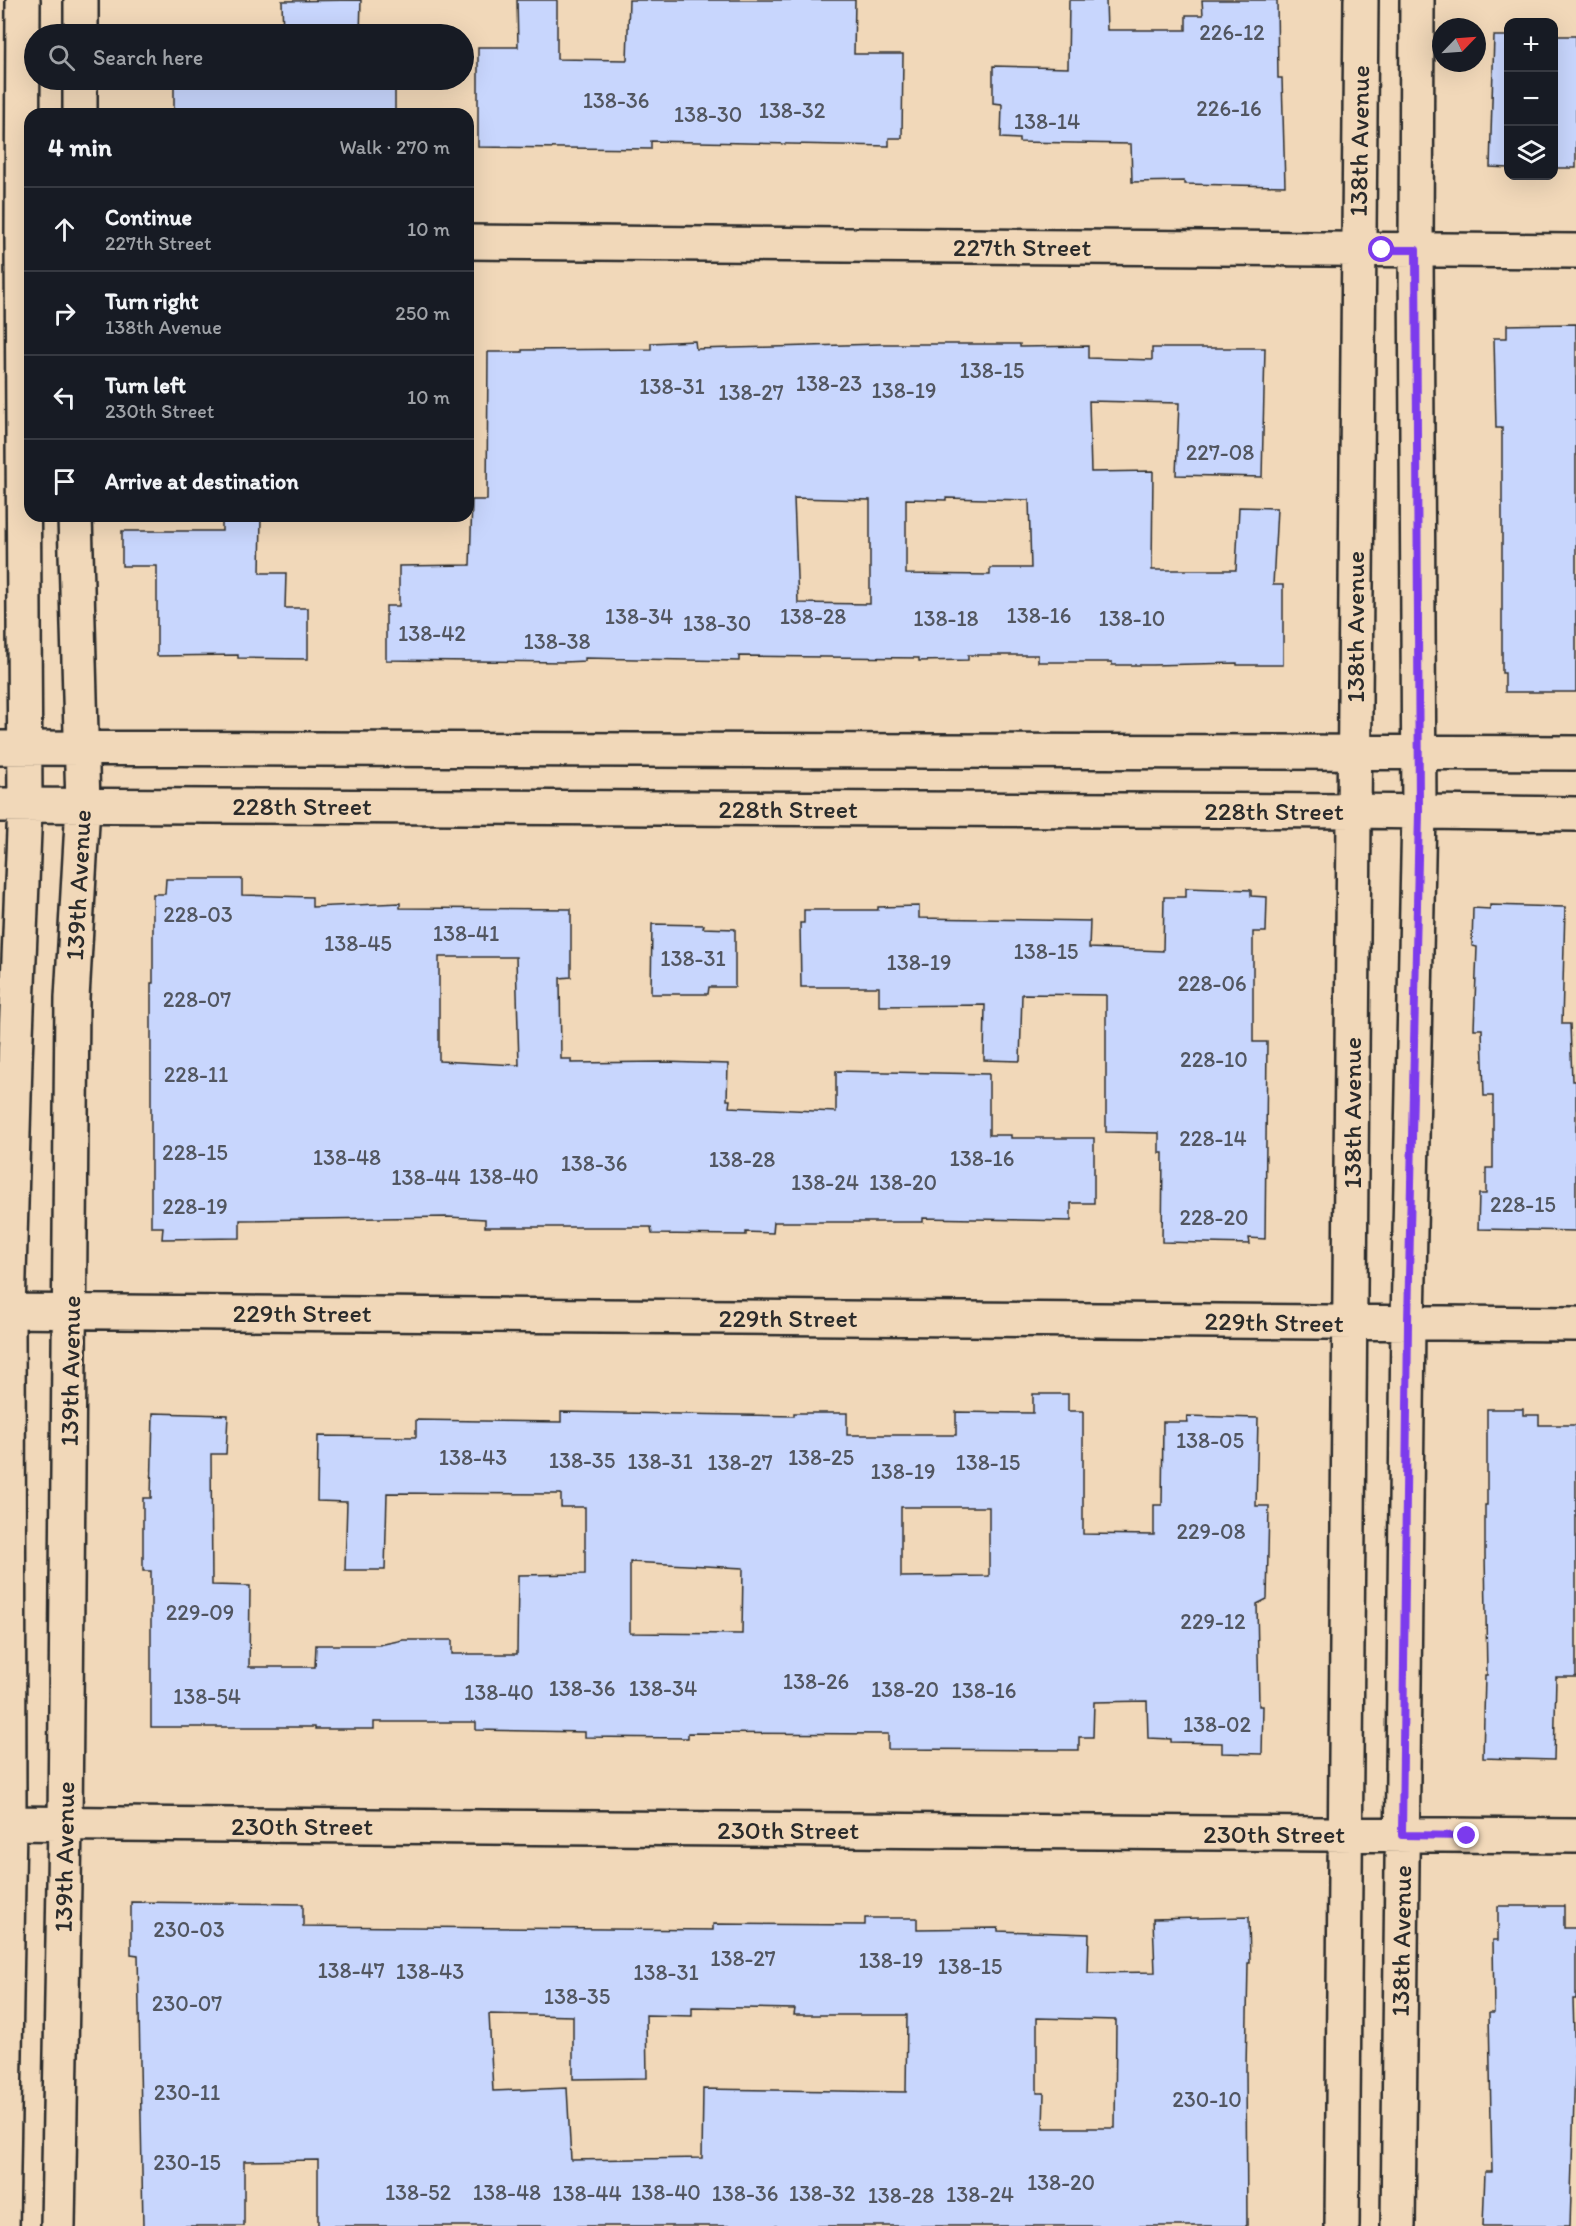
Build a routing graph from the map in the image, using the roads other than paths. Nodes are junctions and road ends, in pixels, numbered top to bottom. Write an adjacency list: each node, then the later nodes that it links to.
1 (23, 0): 8 (street)
2 (81, 0): 5 (street)
3 (1361, 0): 10 (street, 138th Avenue)
4 (1417, 0): 11 (street, 138th Avenue)
5 (81, 24)
6 (80, 90): 7 (street)
7 (80, 108)
8 (17, 239): 14 (street)
9 (474, 242): 10 (street, 227th Street)
10 (1358, 250): 11 (street, 227th Street); 17 (street, 138th Avenue)
11 (1416, 250): 12 (street, 227th Street); 16 (street, 138th Avenue)
12 (1576, 251)
13 (75, 522): 15 (street, 139th Avenue)
14 (12, 748): 15 (street); 19 (street)
15 (82, 748): 17 (street); 20 (street, 139th Avenue)
16 (1419, 751): 17 (street); 18 (street); 22 (street, 138th Avenue)
17 (1355, 752): 21 (street, 138th Avenue)
18 (1576, 753)
19 (12, 805): 20 (street, 228th Street); 24 (street)
20 (83, 805): 21 (street, 228th Street); 25 (street, 139th Avenue)
21 (1354, 811): 22 (street, 228th Street); 26 (street, 138th Avenue)
22 (1419, 812): 23 (street, 228th Street); 27 (street, 138th Avenue)
23 (1576, 814)
24 (4, 1311): 25 (street, 229th Street); 29 (street)
25 (71, 1311): 26 (street, 229th Street); 30 (street, 139th Avenue)
26 (1350, 1323): 27 (street, 229th Street); 31 (street, 138th Avenue)
27 (1408, 1323): 28 (street, 229th Street); 32 (street, 138th Avenue)
28 (1576, 1324)
29 (4, 1823): 30 (street, 230th Street); 34 (street)
30 (65, 1824): 31 (street, 230th Street); 35 (street, 139th Avenue)
31 (1346, 1835): 32 (street, 230th Street); 36 (street, 138th Avenue)
32 (1402, 1835): 33 (street, 230th Street); 37 (street, 138th Avenue)
33 (1576, 1836)
34 (2, 2226)
35 (58, 2226)
36 (1342, 2226)
37 (1398, 2226)

